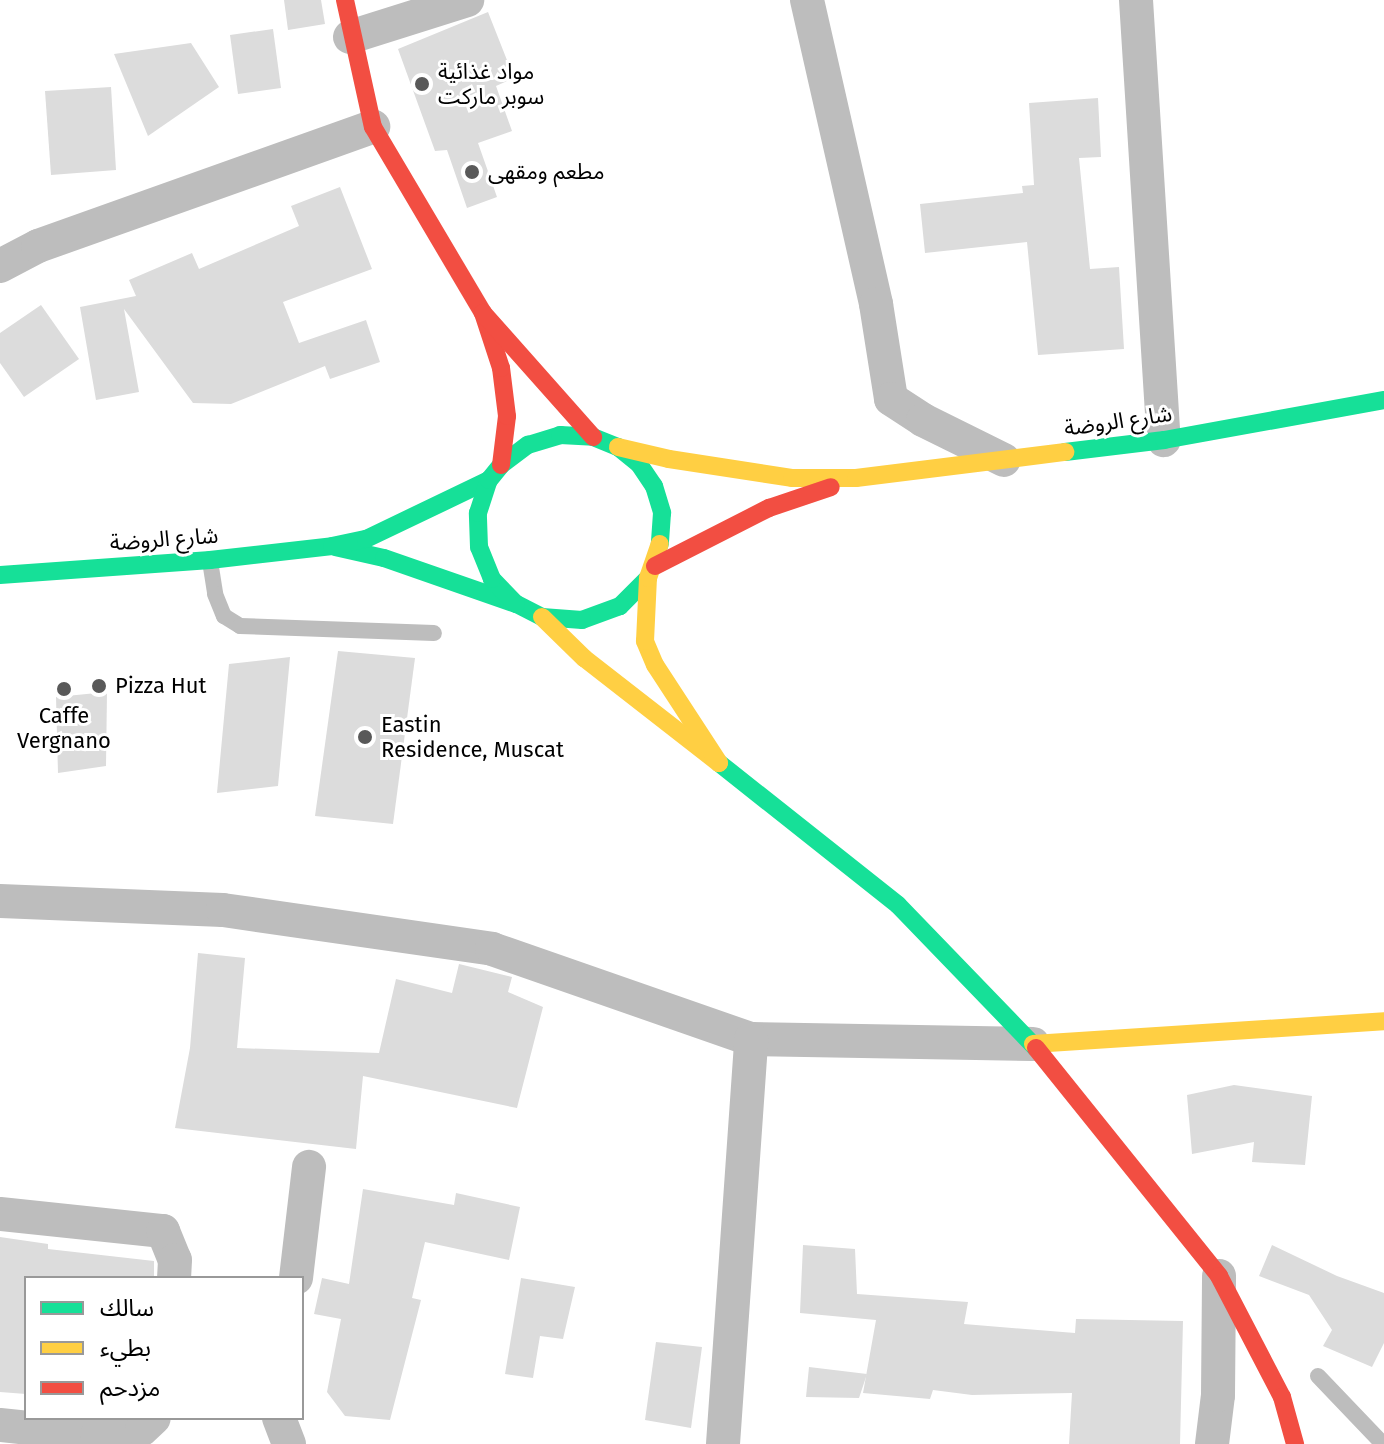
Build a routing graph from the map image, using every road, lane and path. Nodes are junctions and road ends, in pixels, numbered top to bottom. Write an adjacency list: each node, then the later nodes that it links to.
1 (345, 0): 5 (street)
2 (467, 0): 5 (street)
3 (807, 0): 13 (street)
4 (1136, 0): 11 (street)
5 (350, 37): 6 (street)
6 (373, 127): 7 (street); 8 (street)
7 (0, 266)
8 (483, 313): 10 (street); 14 (street)
9 (1384, 400): 11 (street, شارع الروضة)
10 (593, 437): 12 (street); 14 (street)
11 (1164, 440): 13 (street, شارع الروضة)
12 (618, 447): 15 (street, شارع الروضة); 19 (street)
13 (1004, 460): 15 (street, شارع الروضة)
14 (501, 465): 16 (street)
15 (856, 478): 19 (street, شارع الروضة)
16 (489, 480): 17 (street, شارع الروضة); 21 (street)
17 (332, 546): 18 (street, شارع الروضة); 21 (street, شارع الروضة)
18 (210, 560): 20 (street, شارع الروضة); 23 (lane)
19 (652, 572): 22 (street); 24 (street)
20 (0, 575)
21 (516, 604): 22 (street)
22 (542, 617): 24 (street)
23 (434, 633)
24 (719, 763): 28 (street)
25 (0, 901): 27 (street)
26 (1384, 1021): 28 (street)
27 (751, 1039): 28 (street); 39 (street)
28 (1033, 1044): 33 (street)
29 (309, 1167): 32 (street)
30 (0, 1214): 31 (street)
31 (174, 1276)
32 (296, 1276)
33 (1219, 1276): 40 (street); 41 (street)
34 (1318, 1376): 42 (lane)
35 (152, 1420): 37 (street)
36 (280, 1420): 38 (street)
37 (0, 1425)
38 (289, 1444)
39 (723, 1444)
40 (1212, 1444)
41 (1295, 1444)
42 (1383, 1444)

